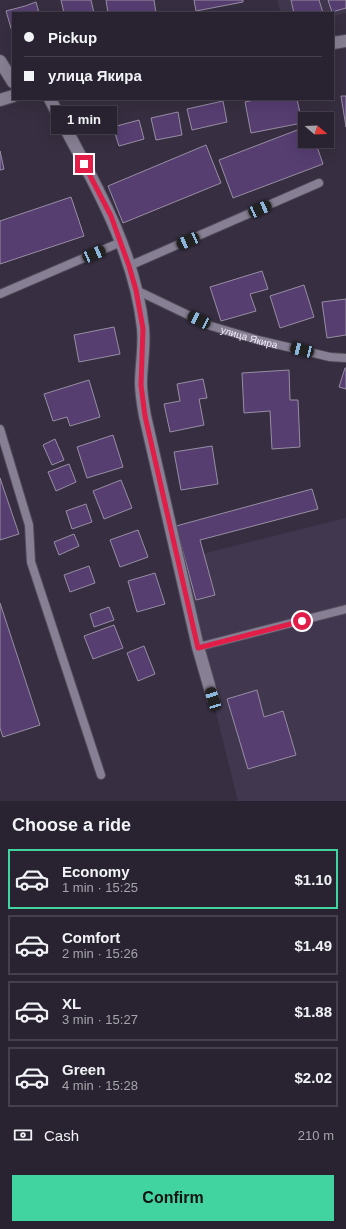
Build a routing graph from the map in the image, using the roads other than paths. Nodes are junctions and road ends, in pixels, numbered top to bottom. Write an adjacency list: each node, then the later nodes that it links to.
1 (346, 41): 2 (street)
2 (334, 43)
3 (0, 61): 4 (street)
4 (12, 80)
5 (12, 96): 6 (street)
6 (0, 100)
7 (51, 100): 9 (street)
8 (319, 183): 10 (lane)
9 (121, 242): 10 (street); 12 (lane)
10 (129, 266): 11 (street)
11 (136, 290): 13 (lane, улица Якира); 16 (street)
12 (0, 294)
13 (346, 358)
14 (0, 429): 18 (lane)
15 (346, 609): 16 (lane)
16 (198, 648): 17 (street)
17 (213, 699)
18 (101, 774)

